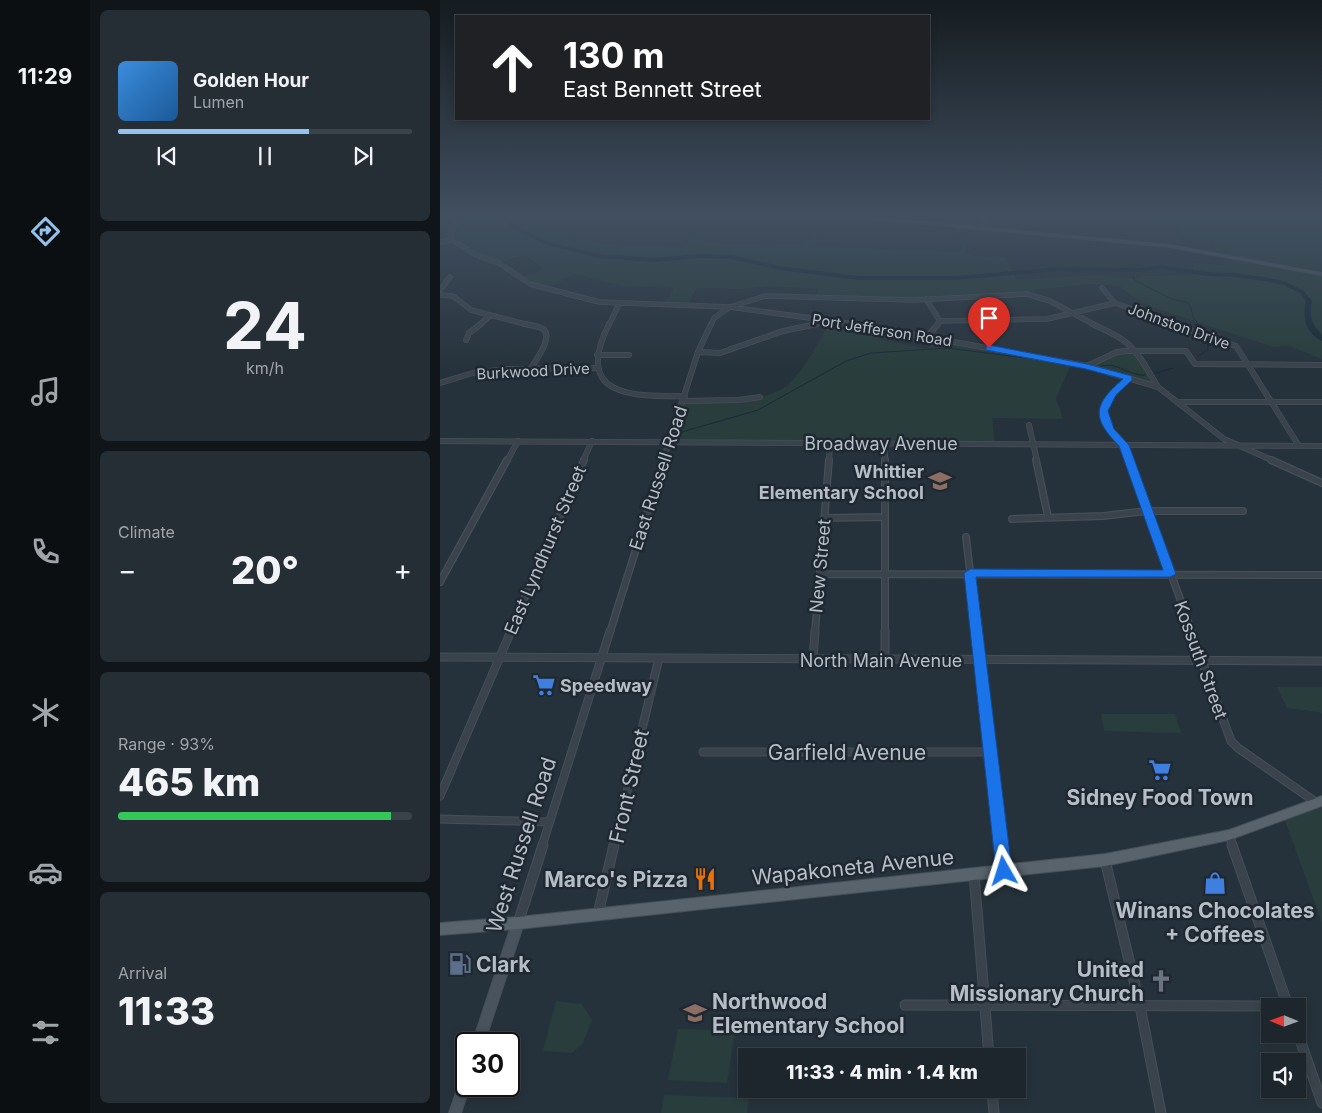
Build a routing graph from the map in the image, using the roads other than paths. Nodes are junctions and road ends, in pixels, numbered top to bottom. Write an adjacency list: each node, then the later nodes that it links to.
1 (505, 267): 10 (street, Port Jefferson Road)
2 (1284, 267): 3 (main road)
3 (1322, 274)
4 (450, 277): 6 (street)
5 (1102, 288): 9 (street, Johnston Drive)
6 (440, 290)
7 (440, 295): 13 (street)
8 (926, 299): 11 (street); 12 (street); 15 (street)
9 (1115, 303): 12 (street); 22 (street, Johnston Drive)
10 (619, 304): 11 (street, Port Jefferson Road); 20 (street)
11 (730, 307): 14 (street, Port Jefferson Road); 19 (street, East Russell Road)
12 (1075, 314): 15 (street); 18 (street)
13 (490, 316): 17 (street); 25 (street)
14 (831, 321): 16 (street, Port Jefferson Road); 19 (street)
15 (940, 321): 16 (street)
16 (927, 337): 24 (street, Port Jefferson Road)
17 (466, 340)
18 (1136, 351): 22 (street); 24 (street); 29 (street)
19 (698, 352): 31 (street, East Russell Road)
20 (597, 355): 21 (street); 26 (street)
21 (629, 355)
22 (1248, 365): 23 (street); 34 (street, Johnston Drive)
23 (1322, 365)
24 (1087, 366): 27 (street, Port Jefferson Road)
25 (531, 368): 26 (street, Burkwood Drive); 28 (street, Burkwood Drive)
26 (598, 368): 31 (street)
27 (1129, 378): 29 (street, Port Jefferson Road); 43 (street, Kossuth Street)
28 (440, 383)
29 (1158, 386): 32 (street, Port Jefferson Road)
30 (760, 397): 31 (street)
31 (684, 398): 39 (street, East Russell Road)
32 (1177, 402): 34 (street); 44 (street, Port Jefferson Road)
33 (1322, 402): 34 (street)
34 (1271, 403): 45 (street, Johnston Drive)
35 (1029, 425): 42 (street)
36 (440, 441): 37 (street, Broadway Avenue)
37 (518, 441): 38 (street, Broadway Avenue); 60 (street)
38 (592, 441): 39 (street, Broadway Avenue); 62 (street, East Lyndhurst Street)
39 (669, 442): 40 (street, Broadway Avenue); 63 (street, East Russell Road)
40 (830, 443): 41 (street, Broadway Avenue); 51 (street, New Street)
41 (885, 443): 42 (street, Broadway Avenue); 52 (street)
42 (1032, 444): 43 (street, Broadway Avenue); 50 (street)
43 (1124, 445): 44 (street, Broadway Avenue); 48 (street, Kossuth Street)
44 (1235, 446): 45 (street, Broadway Avenue); 47 (street, Port Jefferson Road)
45 (1299, 446): 46 (street, Broadway Avenue)
46 (1322, 446)
47 (1322, 483)
48 (1147, 510): 49 (street); 50 (street); 58 (street, Kossuth Street)
49 (1243, 511)
50 (1048, 517): 53 (street)
51 (824, 518): 52 (street); 57 (street, New Street)
52 (885, 518): 55 (street)
53 (1012, 519)
54 (966, 537): 56 (street)
55 (885, 573): 56 (street); 57 (street); 67 (street)
56 (970, 573): 58 (street); 68 (street)
57 (820, 574): 65 (street, New Street)
58 (1170, 574): 59 (street); 66 (street, Kossuth Street)
59 (1322, 575)
60 (440, 582)
61 (440, 657): 62 (street, North Main Avenue)
62 (498, 658): 63 (street, North Main Avenue); 72 (street, East Lyndhurst Street)
63 (600, 658): 64 (street, North Main Avenue); 75 (street, West Russell Road)
64 (659, 658): 65 (street, North Main Avenue); 80 (street, Front Street)
65 (813, 659): 67 (street, North Main Avenue)
66 (1203, 659): 68 (street, North Main Avenue); 69 (street, North Main Avenue); 73 (street, Kossuth Street)
67 (885, 660): 68 (street, North Main Avenue)
68 (980, 660): 71 (street)
69 (1322, 661)
70 (703, 752): 71 (street, Garfield Avenue)
71 (991, 752): 78 (street)
72 (440, 796)
73 (1320, 802): 76 (main road, Wapakoneta Avenue)
74 (440, 819): 75 (street)
75 (550, 822): 81 (street, West Russell Road)
76 (1229, 834): 77 (main road, Wapakoneta Avenue); 83 (street)
77 (1106, 860): 78 (main road, Wapakoneta Avenue); 86 (street)
78 (1004, 871): 79 (main road, Wapakoneta Avenue)
79 (974, 874): 80 (main road, Wapakoneta Avenue); 85 (street)
80 (598, 914): 81 (main road, Wapakoneta Avenue)
81 (518, 923): 82 (main road, Wapakoneta Avenue); 88 (main road, West Russell Road)
82 (440, 929)
83 (1285, 998)
84 (905, 1004): 85 (street)
85 (984, 1005): 86 (street); 90 (street)
86 (1140, 1006): 87 (street); 96 (street)
87 (1261, 1006)
88 (482, 1032)
89 (1301, 1043): 93 (street)
90 (988, 1048)
91 (460, 1097): 94 (main road)
92 (993, 1098): 95 (street)
93 (1322, 1103)
94 (455, 1113)
95 (994, 1113)
96 (1161, 1113)

